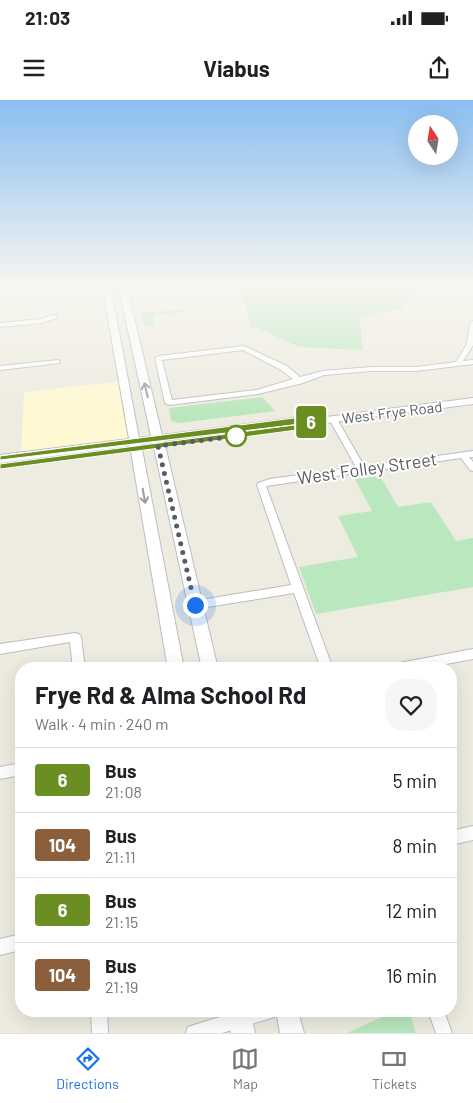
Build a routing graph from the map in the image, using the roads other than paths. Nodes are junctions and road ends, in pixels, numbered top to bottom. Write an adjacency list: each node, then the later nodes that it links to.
1 (114, 328): 12 (main road)
2 (132, 328): 11 (main road, one-way to 2)
3 (472, 328): 6 (street)
4 (58, 362): 7 (street)
5 (473, 362): 6 (street)
6 (458, 364): 8 (street)
7 (0, 368)
8 (300, 381): 8 (street)
9 (473, 401): 10 (main road, West Frye Road)
10 (333, 419): 11 (main road, West Frye Road); 18 (street)
11 (157, 442): 12 (main road, West Frye Road); 20 (main road)
12 (135, 444): 15 (main road, West Frye Road); 16 (main road, West Frye Road); 24 (main road, one-way to 24)
13 (473, 454): 14 (street, West Folley Street)
14 (463, 455): 17 (street); 18 (street, West Folley Street)
15 (0, 459)
16 (0, 466)
17 (473, 468)
18 (361, 469): 19 (street, West Folley Street)
19 (298, 588): 20 (street); 26 (street)
20 (195, 605): 25 (main road)
21 (0, 649): 23 (street)
22 (473, 654): 27 (street)
23 (78, 662)
24 (175, 662)
25 (208, 662)
26 (324, 662)
27 (431, 662)
28 (15, 770): 29 (street)
29 (0, 773)
30 (473, 833): 31 (street)
31 (457, 837)
32 (15, 943): 33 (street)
33 (0, 947)
34 (99, 1017): 38 (street)
35 (288, 1017): 40 (main road)
36 (438, 1017): 41 (street)
37 (241, 1021): 39 (street)
38 (100, 1033)
39 (194, 1033)
40 (292, 1033)
41 (444, 1033)

